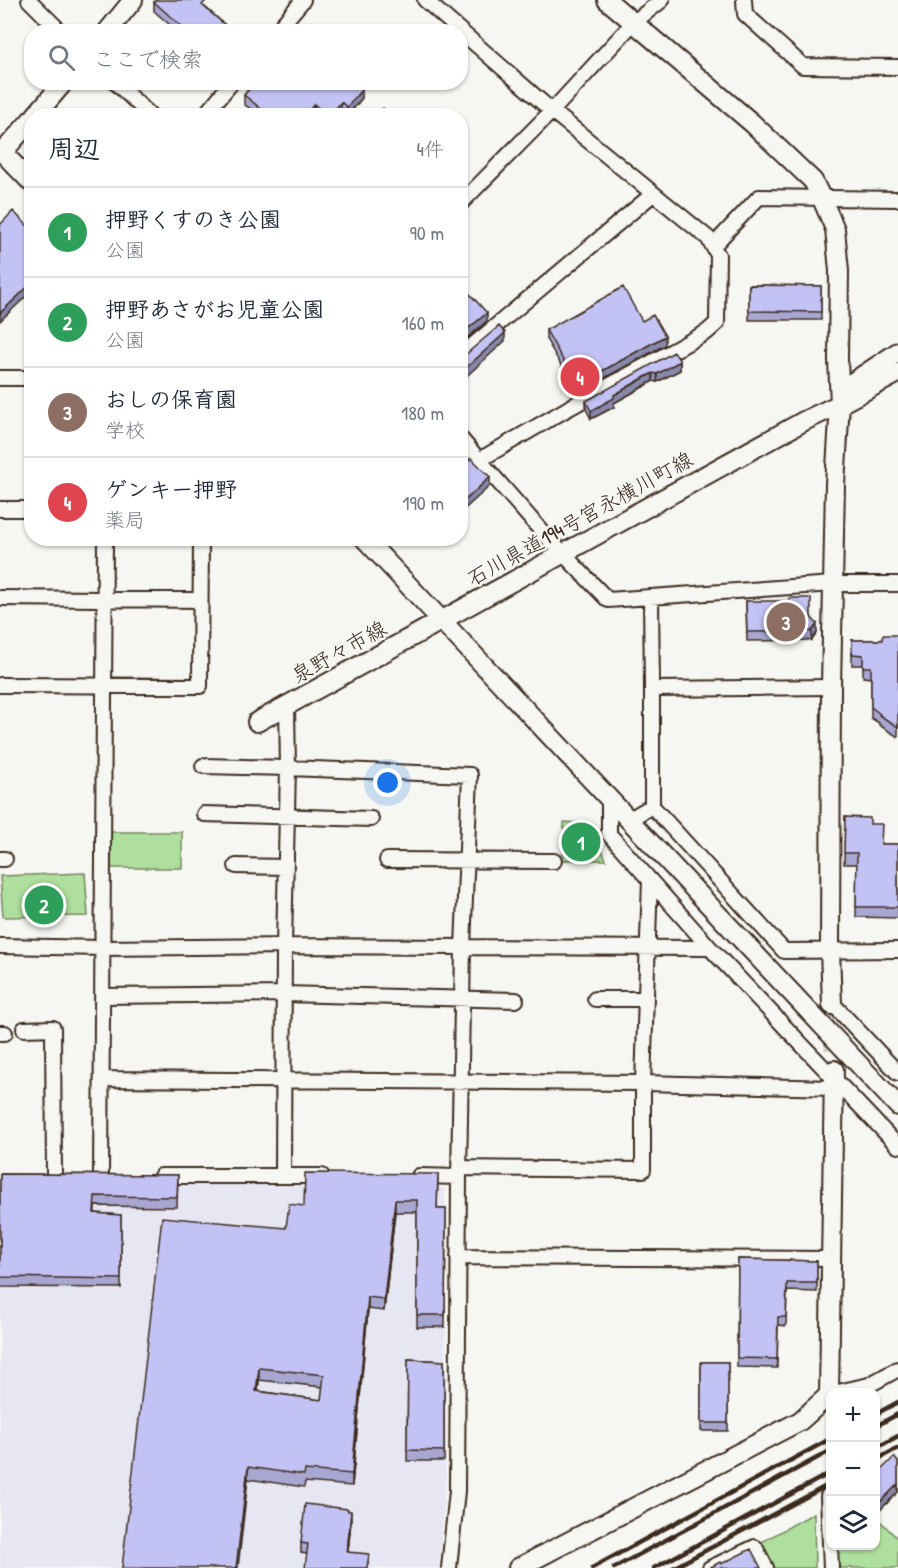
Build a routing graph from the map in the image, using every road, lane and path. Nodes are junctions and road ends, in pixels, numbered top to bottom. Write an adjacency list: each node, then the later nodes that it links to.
1 (29, 0): 9 (street)
2 (133, 0): 10 (main road)
3 (303, 0): 11 (street)
4 (425, 0): 12 (street)
5 (607, 0): 8 (main road)
6 (662, 0): 8 (street)
7 (744, 0): 14 (street)
8 (633, 23): 21 (street); 27 (main road)
9 (53, 24)
10 (114, 24)
11 (283, 24)
12 (452, 24)
13 (468, 38): 21 (street)
14 (898, 67)
15 (57, 90): 18 (main road)
16 (123, 90): 19 (street)
17 (225, 90): 20 (street)
18 (42, 108)
19 (142, 108)
20 (211, 108)
21 (552, 111): 25 (street); 26 (street)
22 (24, 128): 23 (main road)
23 (1, 153): 24 (main road)
24 (24, 175)
25 (653, 194): 29 (street); 30 (street)
26 (468, 196)
27 (822, 199): 28 (street); 29 (street); 35 (main road)
28 (898, 199)
29 (713, 246): 37 (street)
30 (468, 349)
31 (898, 352): 35 (main road)
32 (898, 373): 35 (main road, 石川県道194号宮永横川町線)
33 (0, 378): 34 (street)
34 (24, 378)
35 (840, 404): 43 (main road, 石川県道194号宮永横川町線); 44 (main road)
36 (468, 446): 37 (street)
37 (481, 459): 43 (street)
38 (0, 509): 39 (street)
39 (24, 509)
40 (105, 546): 48 (street)
41 (201, 546): 49 (street)
42 (372, 546): 50 (main road)
43 (563, 552): 46 (street); 50 (main road, 石川県道194号宮永横川町線)
44 (833, 584): 45 (street); 46 (street); 53 (main road)
45 (898, 584)
46 (651, 597): 54 (street)
47 (0, 598): 48 (street)
48 (105, 598): 49 (street); 52 (street)
49 (200, 600): 52 (street)
50 (442, 621): 55 (main road, 泉野々市線); 59 (main road)
51 (0, 685): 52 (street)
52 (103, 687): 73 (street)
53 (831, 687): 54 (street); 77 (main road)
54 (652, 689): 60 (street)
55 (287, 707): 56 (main road, 泉野々市線); 58 (street)
56 (257, 722)
57 (203, 766): 58 (street)
58 (288, 768): 62 (street); 67 (street)
59 (609, 799): 64 (main road); 70 (street)
60 (652, 806): 64 (street); 77 (street)
61 (204, 814): 62 (street)
62 (287, 818): 63 (street); 69 (street)
63 (371, 819)
64 (628, 820): 93 (main road)
65 (387, 860): 67 (street)
66 (554, 861): 67 (street)
67 (466, 862): 74 (street)
68 (236, 866): 69 (street)
69 (286, 867): 72 (street)
70 (650, 880): 75 (street); 76 (street)
71 (0, 946): 73 (street)
72 (284, 946): 73 (street); 74 (street); 79 (street)
73 (103, 948): 80 (street)
74 (463, 948): 75 (street); 81 (street)
75 (647, 948): 76 (street); 83 (street)
76 (710, 948): 88 (street)
77 (830, 950): 78 (street); 85 (main road)
78 (898, 950)
79 (284, 994): 80 (street); 81 (street); 90 (street)
80 (103, 996): 89 (street)
81 (462, 998): 84 (street); 91 (street)
82 (595, 999): 83 (street)
83 (646, 999): 92 (street)
84 (516, 1000)
85 (832, 1004): 87 (street)
86 (24, 1029): 96 (street)
87 (898, 1073)
88 (834, 1078): 92 (street); 94 (street); 103 (main road)
89 (102, 1079): 90 (street); 97 (street)
90 (284, 1079): 91 (street); 99 (street)
91 (460, 1081): 92 (street); 95 (street)
92 (643, 1083): 95 (street)
93 (898, 1106)
94 (898, 1146)
95 (459, 1172): 101 (street); 102 (street)
96 (54, 1176)
97 (101, 1176)
98 (146, 1176): 99 (street)
99 (283, 1176): 100 (street)
100 (330, 1176)
101 (400, 1176)
102 (458, 1257): 103 (street); 109 (street)
103 (830, 1259): 105 (main road)
104 (898, 1369): 106 (street)
105 (832, 1388)
106 (857, 1388)
107 (826, 1399): 110 (main road)
108 (830, 1550): 113 (street)
109 (449, 1568)
110 (518, 1568)
111 (710, 1568): 112 (street)
112 (766, 1568)
113 (831, 1568)

